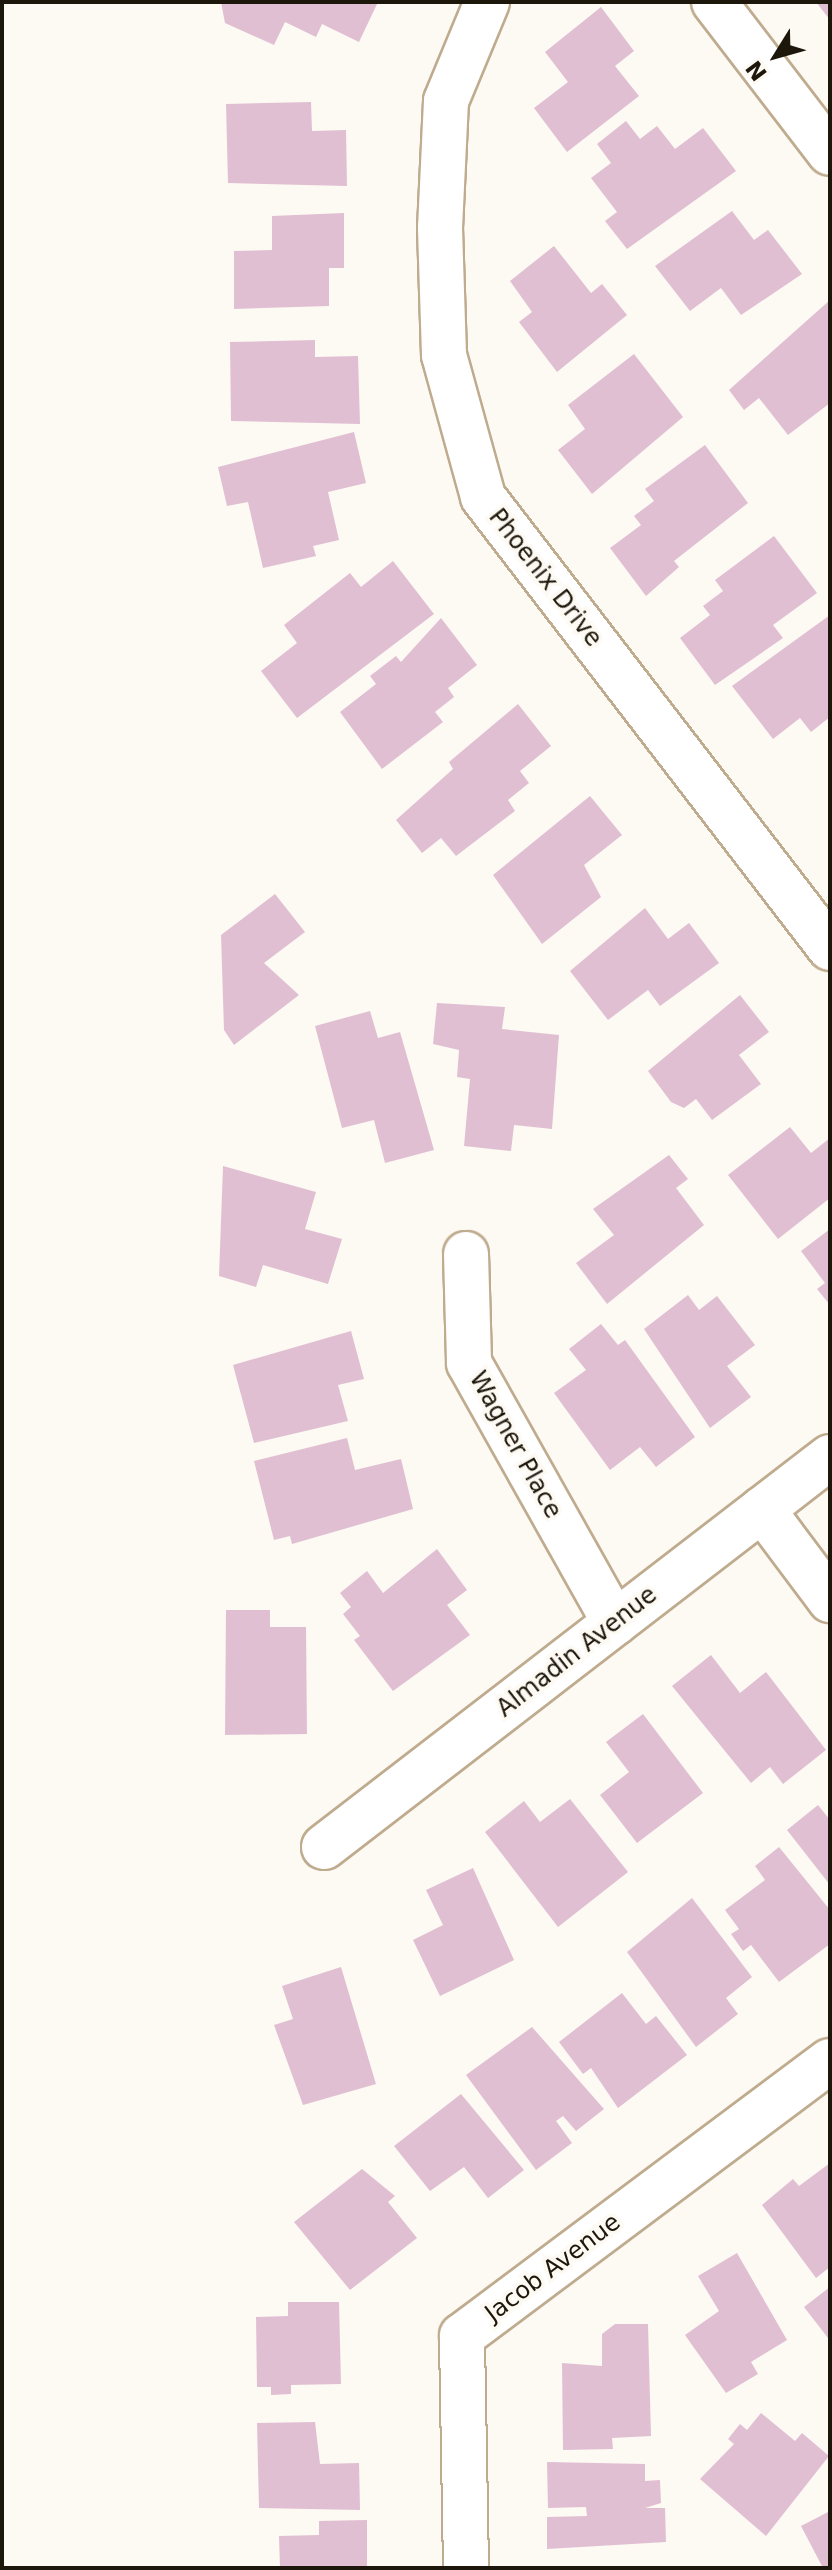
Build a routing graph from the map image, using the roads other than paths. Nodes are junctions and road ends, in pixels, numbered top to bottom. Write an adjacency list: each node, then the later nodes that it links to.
1 (487, 2): 4 (street, Phoenix Drive)
2 (714, 2): 3 (street)
3 (830, 153)
4 (830, 948)
5 (466, 1254): 9 (street, Wagner Place)
6 (830, 1457): 7 (street, Almadin Avenue)
7 (762, 1509): 8 (street); 9 (street, Almadin Avenue)
8 (830, 1600)
9 (615, 1623): 10 (street, Almadin Avenue)
10 (324, 1847)
11 (830, 2061): 12 (street, Jacob Avenue)
12 (466, 2568)

